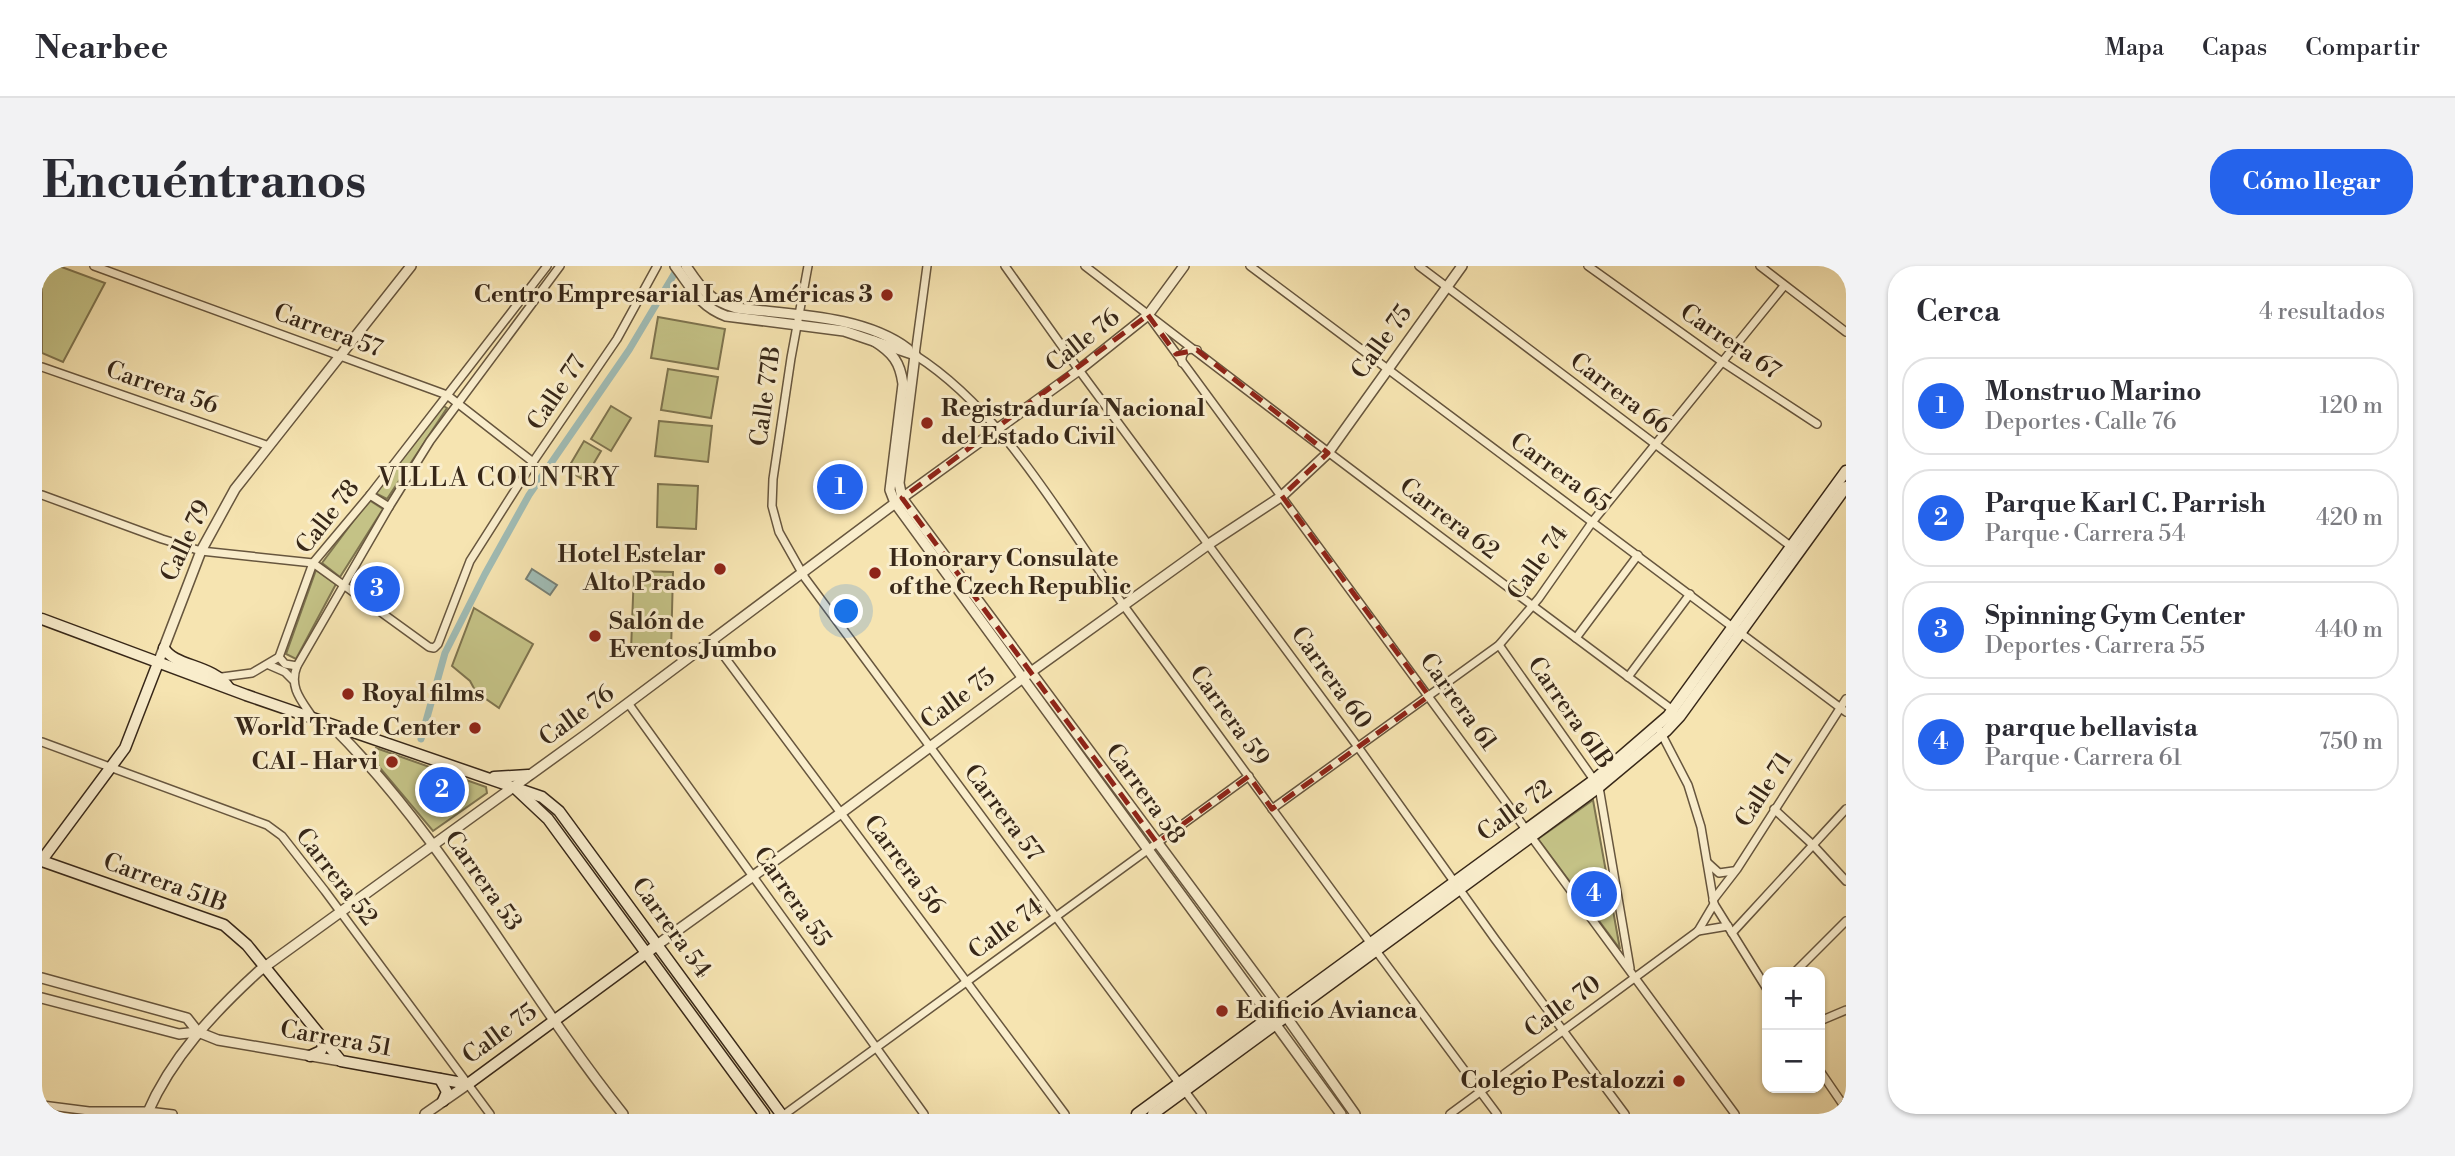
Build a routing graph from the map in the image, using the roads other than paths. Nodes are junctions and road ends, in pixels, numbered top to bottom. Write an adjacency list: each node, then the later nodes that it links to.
1 (94, 266): 25 (street, Carrera 57)
2 (411, 266): 25 (street, Calle 79)
3 (547, 266): 32 (street, Calle 78)
4 (560, 266): 33 (street, Calle 78)
5 (657, 266): 39 (street, Calle 77)
6 (675, 266): 17 (street)
7 (808, 266): 21 (street, Calle 77B)
8 (927, 266): 26 (street)
9 (1005, 266): 30 (street, Carrera 60)
10 (1086, 266): 20 (street, Carrera 62)
11 (1184, 266): 20 (street, Calle 76)
12 (1250, 266): 31 (street, Carrera 65)
13 (1419, 266): 19 (street, Carrera 66)
14 (1462, 266): 19 (street, Calle 75)
15 (1588, 266): 27 (street, Carrera 67)
16 (1762, 267): 18 (street)
17 (687, 272): 21 (street)
18 (1784, 286): 22 (street); 27 (street, Calle 74)
19 (1447, 287): 31 (street, Calle 75); 36 (street, Carrera 66)
20 (1148, 314): 24 (street, Carrera 62); 28 (street, Carrera 61); 30 (street, Calle 76)
21 (797, 320): 23 (street); 26 (street); 48 (street, Calle 77B)
22 (1846, 332)
23 (874, 341): 26 (street); 45 (street)
24 (1197, 350): 28 (street); 38 (street, Carrera 62)
25 (339, 355): 32 (street, Carrera 57); 37 (street, Calle 79)
26 (915, 355): 35 (street, Carrera 59); 45 (street)
27 (1721, 361): 34 (street, Carrera 67); 36 (street, Calle 74)
28 (1182, 363): 44 (street, Carrera 61)
29 (42, 367): 37 (street, Carrera 56)
30 (1079, 370): 35 (street, Calle 76); 49 (street, Carrera 60)
31 (1387, 370): 38 (street, Calle 75); 47 (street, Carrera 65)
32 (447, 395): 33 (street, Carrera 57); 43 (street, Calle 78)
33 (457, 403): 39 (street, Carrera 57); 46 (street, Calle 78)
34 (1817, 425)
35 (999, 429): 45 (street, Calle 76); 58 (street, Carrera 59)
36 (1654, 444): 47 (street, Calle 74); 50 (street, Carrera 66)
37 (269, 446): 51 (street, Calle 79)
38 (1328, 453): 44 (street, Calle 75); 59 (street, Carrera 62)
39 (533, 463): 56 (street, Calle 77)
40 (1846, 471): 50 (main road, Calle 72)
41 (1845, 490): 50 (main road, Calle 72)
42 (42, 495): 51 (street)
43 (370, 495): 46 (street); 53 (street, Calle 78)
44 (1282, 496): 49 (street, Calle 75); 77 (street, Carrera 61)
45 (898, 501): 54 (street, Calle 76); 55 (street, Carrera 58)
46 (389, 507): 56 (street, Calle 78)
47 (1593, 521): 52 (street, Carrera 65); 59 (street, Calle 74)
48 (779, 532): 54 (street, Carrera 57)
49 (1209, 544): 58 (street, Calle 75); 87 (street, Carrera 60)
50 (1795, 549): 61 (main road, Calle 72)
51 (201, 551): 53 (street); 65 (street, Calle 79)
52 (1638, 555): 57 (street, Carrera 65); 62 (street)
53 (313, 563): 56 (street); 66 (street, Calle 78)
54 (802, 573): 63 (street, Calle 76); 86 (street, Carrera 57)
55 (955, 578): 70 (street, Carrera 58); 73 (street, Carrera 58)
56 (343, 584): 69 (street, Calle 78)
57 (1690, 594): 61 (street, Carrera 65); 72 (street)
58 (1124, 606): 70 (street, Calle 75); 90 (street, Carrera 59)
59 (1533, 606): 62 (street, Carrera 62); 64 (street, Calle 74)
60 (42, 619): 67 (main road, Carrera 53)
61 (1737, 629): 80 (street, Carrera 65); 81 (main road, Calle 72)
62 (1576, 638): 72 (street, Carrera 62)
63 (712, 640): 79 (street, Calle 76); 97 (street, Carrera 56)
64 (1499, 645): 77 (street, Calle 74); 92 (street, Carrera 61B)
65 (164, 648): 67 (street, Calle 79); 71 (main road)
66 (279, 657): 68 (street, Calle 78); 69 (street)
67 (158, 663): 74 (main road, Carrera 53); 88 (main road, Calle 79)
68 (270, 665): 71 (street, Calle 78); 75 (street)
69 (297, 666): 75 (street, Calle 78)
70 (1031, 671): 73 (street, Calle 75); 99 (street, Carrera 58)
71 (222, 677): 74 (main road); 76 (main road)
72 (1628, 677): 81 (street, Carrera 62)
73 (1022, 678): 86 (street, Calle 75); 102 (street, Carrera 58)
74 (205, 680): 76 (main road, Carrera 53)
75 (294, 681): 82 (street)
76 (230, 689): 82 (main road, Carrera 53)
77 (1429, 696): 87 (street, Calle 74); 98 (street, Carrera 61)
78 (1846, 699): 80 (street, Calle 71)
79 (628, 703): 89 (street, Calle 76); 107 (street, Carrera 55)
80 (1844, 709): 95 (street, Calle 71)
81 (1676, 713): 84 (main road, Calle 72)
82 (311, 715): 83 (main road, Carrera 53)
83 (328, 722): 91 (main road, Carrera 54); 100 (street, Carrera 53)
84 (1659, 730): 92 (main road, Calle 72); 104 (street)
85 (42, 742): 88 (street, Carrera 52)
86 (929, 746): 97 (street, Calle 75); 113 (street, Carrera 57)
87 (1358, 747): 94 (street, Calle 74); 110 (street, Carrera 60)
88 (111, 768): 103 (main road, Calle 79); 112 (street, Carrera 52)
89 (528, 775): 91 (main road); 93 (street, Calle 76)
90 (1249, 776): 94 (street, Carrera 59); 99 (street, Calle 74)
91 (485, 777): 93 (main road, Carrera 54)
92 (1597, 784): 98 (main road, Calle 72); 124 (street, Carrera 61B)
93 (513, 786): 100 (street, Calle 76); 105 (main road, Carrera 54); 108 (main road, Carrera 54)
94 (1272, 809): 120 (street, Carrera 59)
95 (1774, 809): 101 (street); 106 (street, Calle 71)
96 (1846, 809): 101 (street)
97 (841, 813): 107 (street, Calle 75); 127 (street, Carrera 56)
98 (1529, 833): 110 (main road, Calle 72); 124 (street, Carrera 61)
99 (1157, 843): 102 (street, Calle 74); 115 (street, Carrera 58)
100 (433, 845): 112 (street, Calle 76); 136 (street, Carrera 53)
101 (1813, 845): 109 (street); 117 (street)
102 (1148, 849): 113 (street, Calle 74); 116 (street, Carrera 58)
103 (42, 860): 122 (main road, Carrera 51B)
104 (1708, 863): 106 (street); 111 (street)
105 (600, 867): 108 (main road); 119 (main road, Carrera 54)
106 (1737, 869): 111 (street, Calle 71)
107 (753, 874): 119 (street, Calle 75); 142 (street, Carrera 55)
108 (589, 875): 121 (main road, Carrera 54)
109 (1846, 881)
110 (1456, 885): 120 (main road, Calle 72); 137 (street, Carrera 60)
111 (1714, 902): 117 (street); 118 (street, Calle 70)
112 (341, 913): 122 (street, Calle 76); 147 (street, Carrera 52)
113 (1056, 916): 127 (street, Calle 74); 148 (street, Carrera 57)
114 (1846, 920): 123 (street)
115 (1216, 922): 116 (street); 132 (street, Carrera 58)
116 (1206, 928): 134 (street, Carrera 58)
117 (1730, 930): 118 (street, Calle 70); 126 (street)
118 (1698, 931): 124 (street, Calle 70)
119 (657, 945): 121 (main road, Calle 75); 139 (main road, Carrera 54)
120 (1373, 946): 132 (main road, Calle 72); 149 (street, Carrera 59)
121 (646, 953): 136 (main road, Calle 75); 141 (main road, Carrera 54)
122 (265, 967): 138 (street, Calle 76); 140 (main road, Carrera 51B)
123 (1800, 967)
124 (1634, 976): 137 (street, Calle 70); 170 (street, Carrera 61)
125 (44, 979): 128 (street); 130 (street, Carrera 51)
126 (1762, 981)
127 (967, 982): 142 (street, Calle 74); 161 (street, Carrera 56)
128 (42, 990)
129 (42, 998): 133 (street, Carrera 51)
130 (114, 999): 133 (street); 138 (street, Carrera 51)
131 (1846, 1010): 135 (street)
132 (1282, 1012): 134 (main road, Calle 72); 166 (street, Carrera 58)
133 (107, 1016): 138 (street, Carrera 51)
134 (1273, 1019): 148 (main road, Calle 72); 165 (street, Carrera 58)
135 (1825, 1019)
136 (555, 1020): 147 (main road, Calle 75); 157 (street, Carrera 53)
137 (1564, 1030): 149 (street, Calle 70); 169 (street, Carrera 60)
138 (198, 1032): 143 (street, Carrera 51); 153 (street, Calle 76)
139 (725, 1037): 141 (main road); 159 (main road, Carrera 54)
140 (325, 1041): 143 (main road); 144 (main road, Carrera 51B)
141 (713, 1046): 158 (main road, Carrera 54)
142 (875, 1048): 159 (street, Calle 74); 160 (street, Carrera 55)
143 (310, 1056): 144 (street, Carrera 51)
144 (341, 1061): 145 (main road, Carrera 51)
145 (440, 1079): 147 (main road, Carrera 51); 150 (main road)
146 (1825, 1079): 152 (street)
147 (468, 1084): 150 (street, Calle 75); 156 (street, Carrera 52)
148 (1182, 1087): 162 (main road, Calle 72); 163 (main road, Calle 72); 164 (street, Carrera 57)
149 (1480, 1092): 167 (street, Calle 70); 168 (street, Carrera 59)
150 (443, 1101): 155 (street, Calle 75)
151 (42, 1105): 153 (street)
152 (1844, 1109)
153 (147, 1112): 154 (street)
154 (173, 1114)
155 (425, 1114)
156 (490, 1114)
157 (623, 1114)
158 (764, 1114)
159 (783, 1114)
160 (924, 1114)
161 (1065, 1114)
162 (1137, 1114)
163 (1153, 1114)
164 (1202, 1114)
165 (1342, 1114)
166 (1355, 1114)
167 (1450, 1114)
168 (1497, 1114)
169 (1625, 1114)
170 (1735, 1114)

